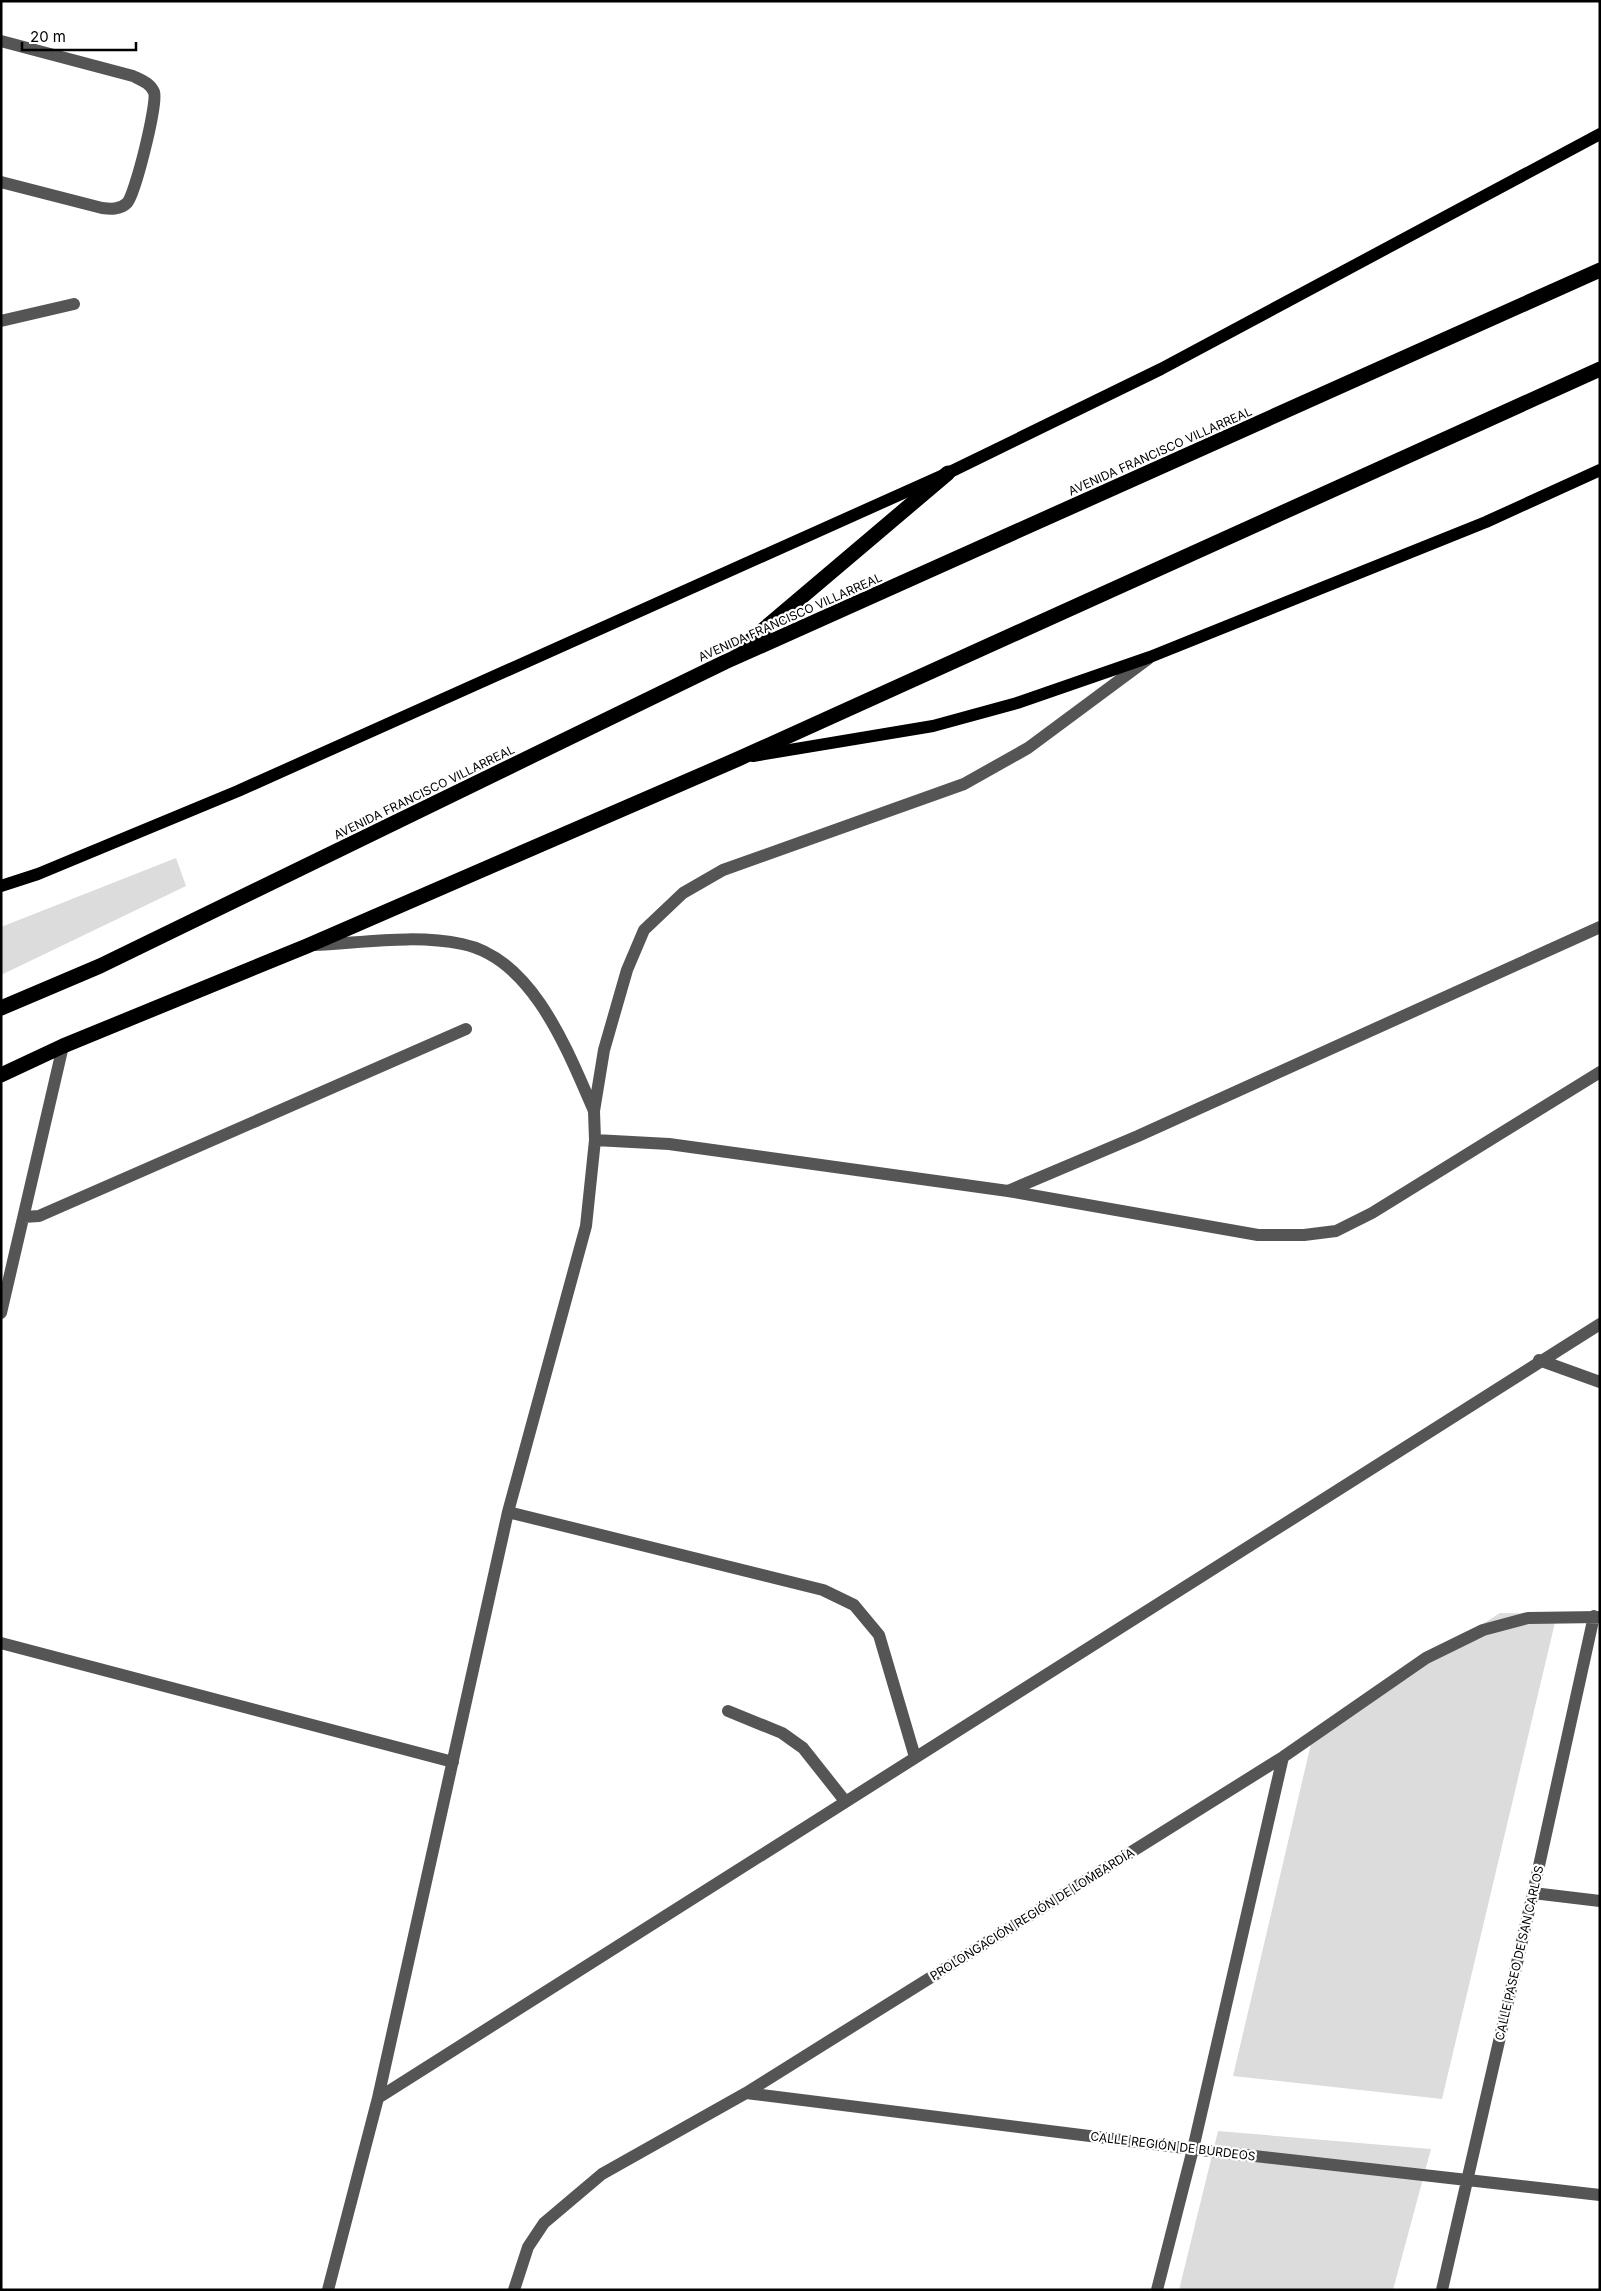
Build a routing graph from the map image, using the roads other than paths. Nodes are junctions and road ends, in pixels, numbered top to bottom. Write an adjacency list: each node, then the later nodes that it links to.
1 (1, 41): 3 (street)
2 (1600, 134): 9 (main road)
3 (1, 182)
4 (1600, 270): 11 (highway, AVENIDA FRANCISCO VILLARREAL)
5 (74, 304): 6 (street)
6 (1, 321)
7 (1600, 369): 12 (highway)
8 (1600, 470): 10 (main road)
9 (948, 473): 11 (highway); 13 (main road)
10 (1150, 657): 12 (main road); 21 (street)
11 (725, 662): 16 (highway, AVENIDA FRANCISCO VILLARREAL)
12 (738, 759): 15 (highway)
13 (1, 886)
14 (1600, 927): 23 (street)
15 (307, 946): 18 (highway); 21 (street)
16 (1, 1008)
17 (466, 1029): 24 (street)
18 (62, 1046): 20 (highway); 24 (street)
19 (1600, 1072): 23 (street)
20 (1, 1075)
21 (594, 1111): 22 (street)
22 (595, 1140): 23 (street); 29 (street)
23 (1008, 1191)
24 (24, 1217): 25 (street)
25 (1, 1313)
26 (1600, 1324): 27 (street)
27 (1539, 1360): 28 (street); 33 (street)
28 (1600, 1382)
29 (508, 1512): 33 (street); 35 (street)
30 (1597, 1616): 34 (street, PROLONGACIÓN REGIÓN DE LOMBARDÍA); 37 (street, CALLE PASEO DE SAN CARLOS)
31 (1, 1643): 35 (street)
32 (728, 1711): 36 (street)
33 (915, 1757): 36 (street)
34 (1283, 1757): 39 (street, PROLONGACIÓN REGIÓN DE LOMBARDÍA); 41 (street)
35 (453, 1762): 40 (street)
36 (845, 1801): 40 (street)
37 (1533, 1893): 38 (street); 42 (street, CALLE PASEO DE SAN CARLOS)
38 (1600, 1901)
39 (746, 2093): 41 (street, CALLE REGIÓN DE BURDEOS); 45 (street, PROLONGACIÓN REGIÓN DE LOMBARDÍA)
40 (378, 2098): 44 (street)
41 (1193, 2149): 42 (street, CALLE REGIÓN DE BURDEOS); 46 (street)
42 (1468, 2180): 43 (street, CALLE REGIÓN DE BURDEOS); 47 (street, CALLE PASEO DE SAN CARLOS)
43 (1600, 2195)
44 (328, 2290)
45 (514, 2290)
46 (1157, 2290)
47 (1442, 2290)

